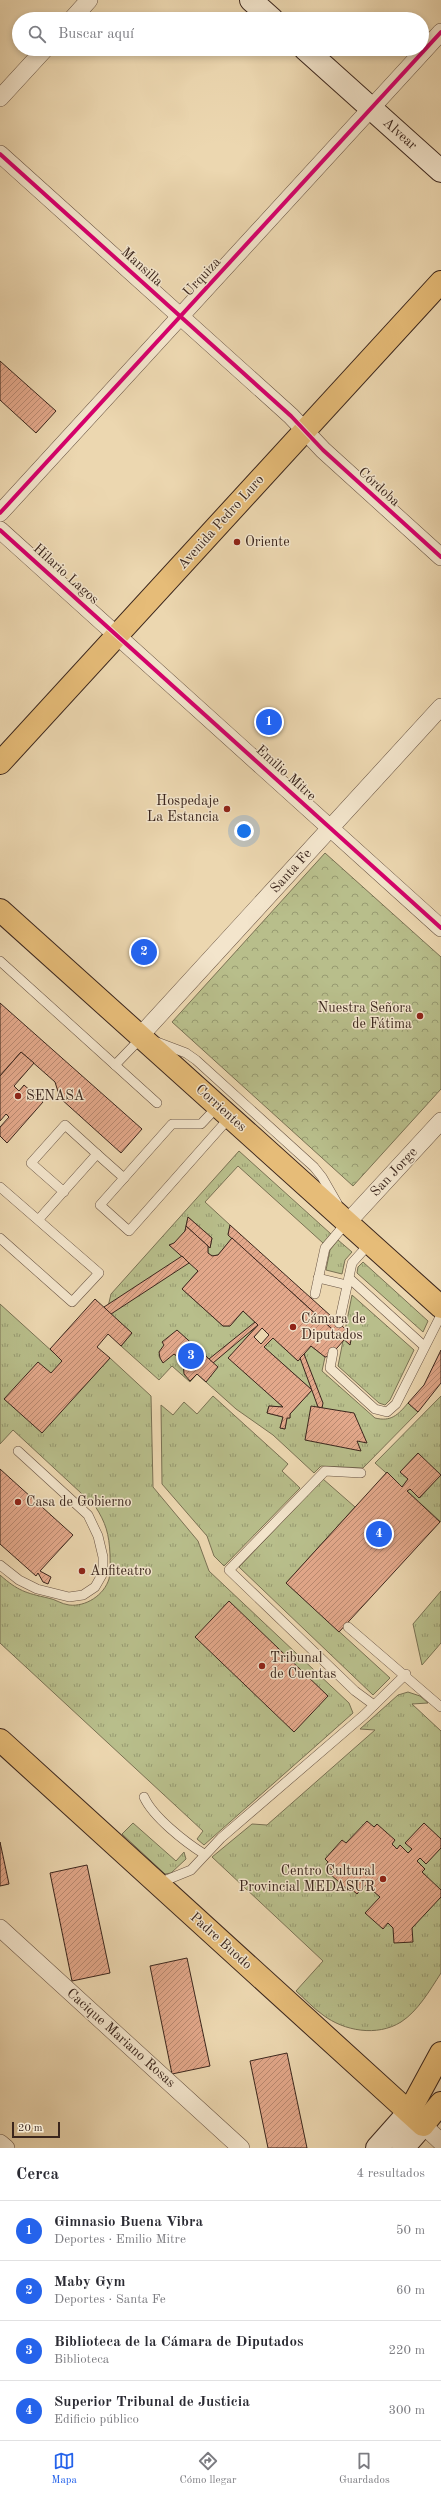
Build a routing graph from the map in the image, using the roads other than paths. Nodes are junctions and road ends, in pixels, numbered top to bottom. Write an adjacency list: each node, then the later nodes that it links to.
1 (89, 0): 3 (street)
2 (251, 0): 4 (street)
3 (78, 12)
4 (264, 12)
5 (441, 32): 6 (street, Urquiza)
6 (429, 45)
7 (39, 56): 10 (street)
8 (313, 56): 11 (street, Alvear)
9 (419, 56): 11 (street, Urquiza)
10 (0, 98)
11 (371, 108): 13 (street, Alvear); 15 (street, Urquiza)
12 (0, 154): 15 (street, Mansilla)
13 (441, 171)
14 (441, 282): 16 (main road, Avenida Pedro Luro)
15 (180, 316): 16 (street, Mansilla); 17 (street, Urquiza)
16 (304, 431): 19 (street, Córdoba); 20 (main road, Avenida Pedro Luro)
17 (0, 514)
18 (0, 530): 20 (street, Hilario Lagos)
19 (441, 557)
20 (117, 635): 22 (main road, Avenida Pedro Luro); 23 (street, Emilio Mitre)
21 (441, 707): 23 (street, Santa Fe)
22 (0, 763)
23 (331, 828): 25 (street, Emilio Mitre); 27 (street, Santa Fe)
24 (3, 914): 27 (main road, Corrientes)
25 (441, 928)
26 (0, 961): 28 (lane)
27 (140, 1036): 28 (lane); 30 (main road, Corrientes); 37 (lane)
28 (115, 1065): 29 (lane)
29 (157, 1103)
30 (224, 1112): 33 (lane); 33 (lane); 37 (main road, Corrientes)
31 (441, 1121): 37 (street, San Jorge)
32 (97, 1154): 33 (lane); 35 (lane); 35 (lane)
33 (124, 1178)
34 (0, 1187): 36 (lane)
35 (64, 1192): 36 (lane)
36 (39, 1219): 38 (lane)
37 (347, 1223): 39 (main road, Corrientes); 40 (lane)
38 (0, 1238)
39 (370, 1243): 41 (lane); 43 (main road, Corrientes)
40 (318, 1278): 41 (lane); 42 (lane)
41 (348, 1282): 45 (lane); 46 (lane)
42 (315, 1294)
43 (441, 1307)
44 (441, 1315): 46 (lane)
45 (339, 1323)
46 (424, 1346): 47 (lane)
47 (333, 1352)
48 (18, 1451): 50 (lane)
49 (361, 1473): 53 (lane)
50 (0, 1564)
51 (348, 1627): 52 (lane)
52 (406, 1674): 53 (lane); 54 (lane)
53 (374, 1705): 57 (lane)
54 (441, 1707)
55 (0, 1740): 58 (main road, Padre Buodo)
56 (144, 1797): 57 (lane)
57 (204, 1854): 58 (lane)
58 (158, 1883): 62 (main road, Padre Buodo)
59 (0, 1928): 66 (street, Cacique Mariano Rosas)
60 (441, 2053): 62 (main road)
61 (441, 2103): 62 (main road)
62 (416, 2119): 63 (street, Padre Buodo); 67 (street); 68 (street)
63 (441, 2142)
64 (0, 2143): 65 (street)
65 (6, 2148)
66 (241, 2148)
67 (377, 2148)
68 (403, 2148)

